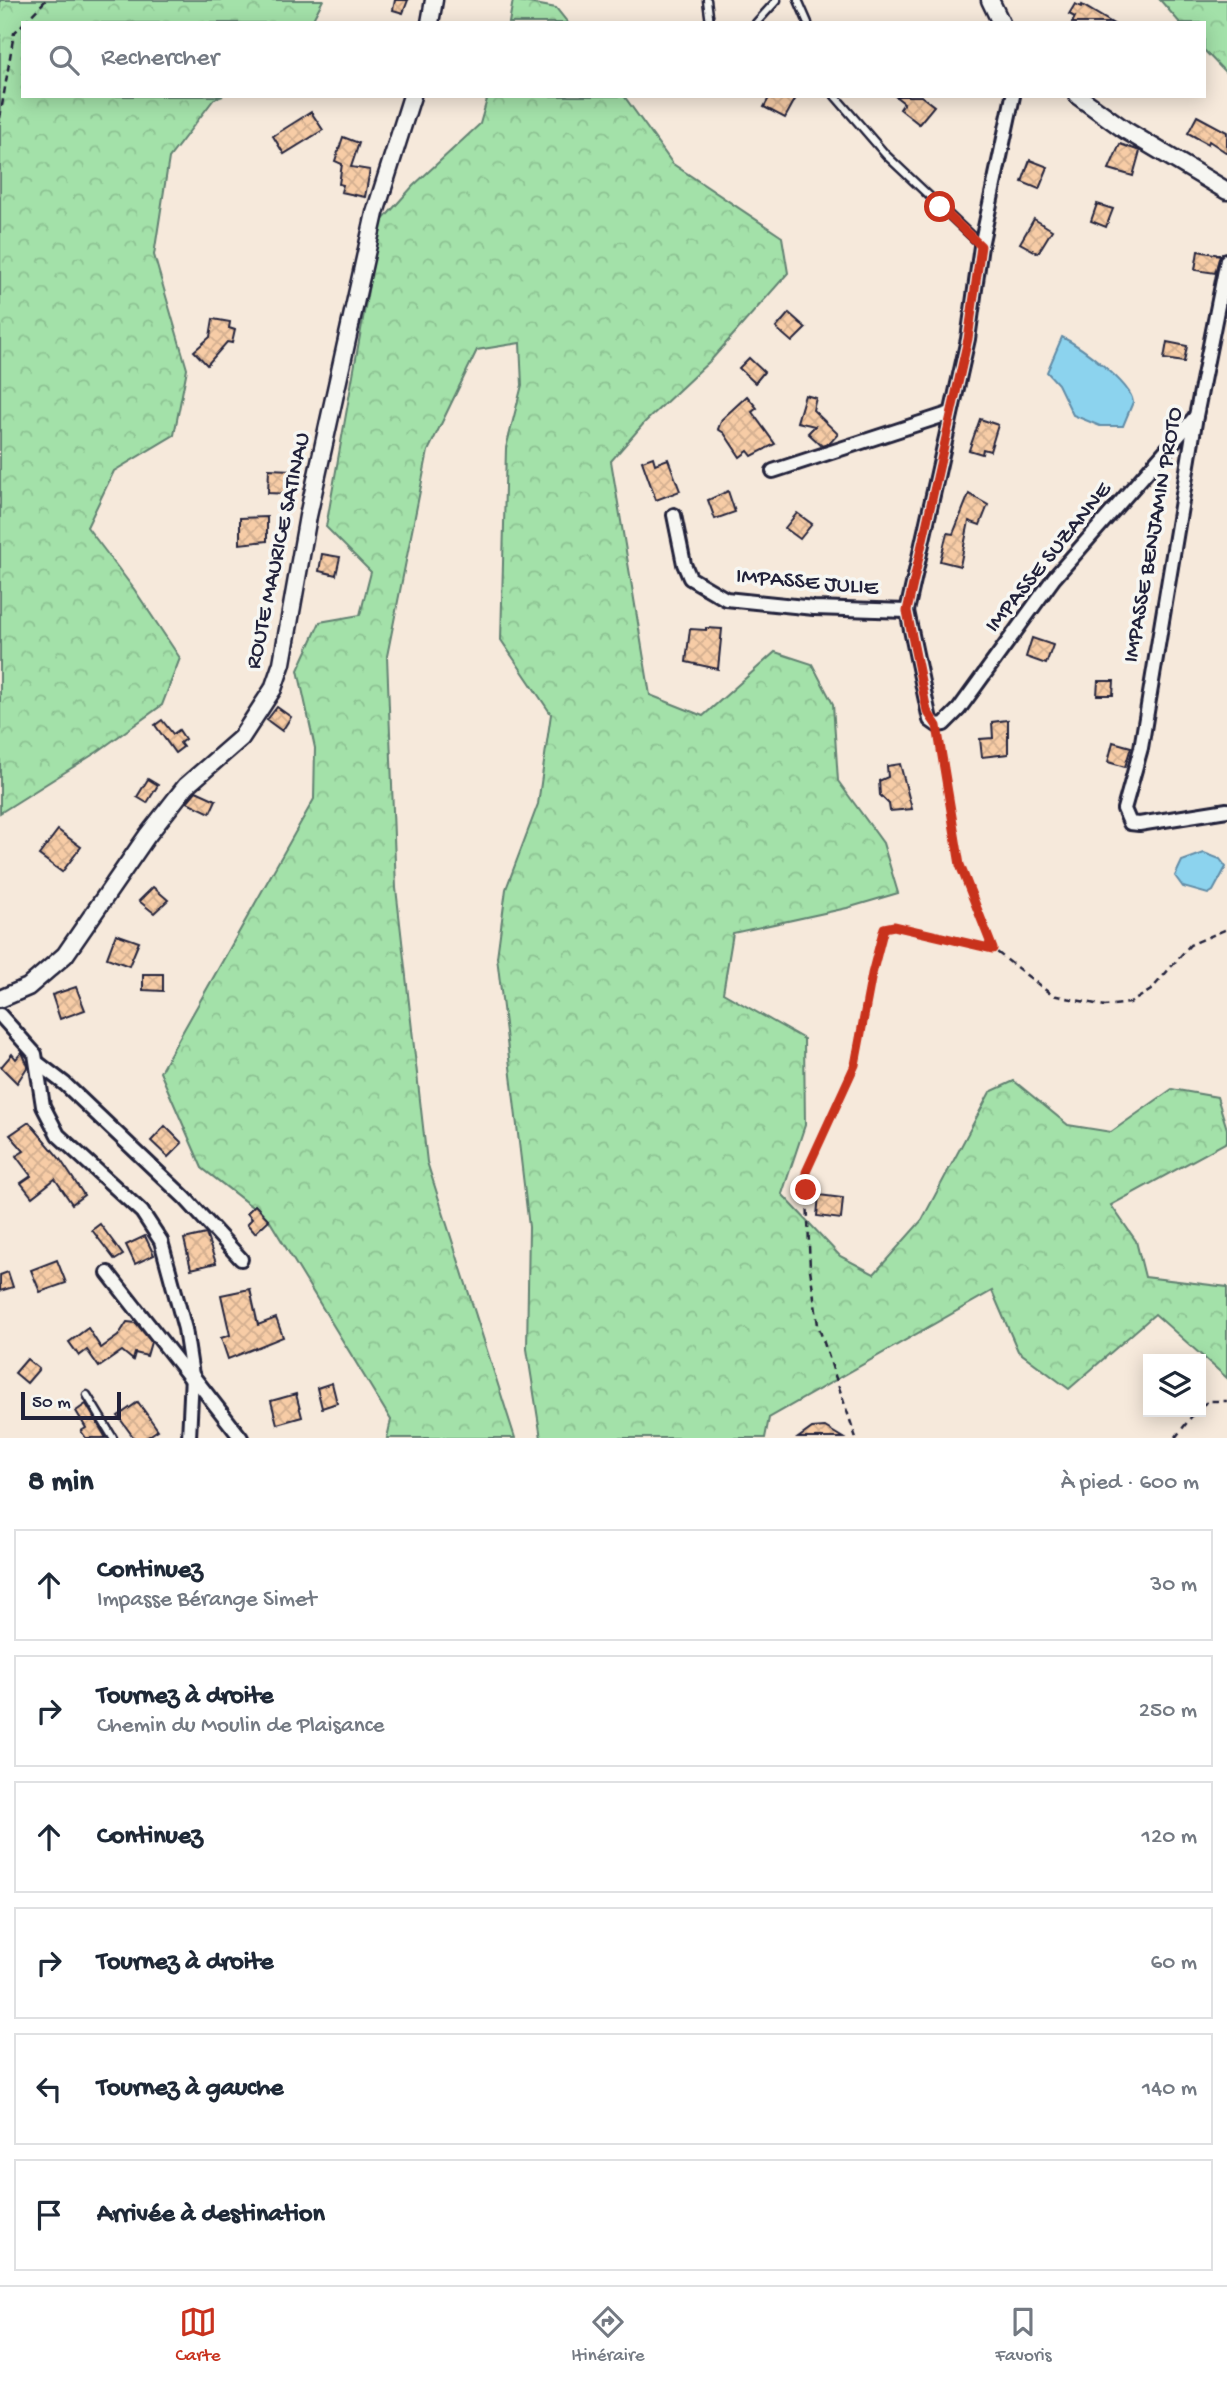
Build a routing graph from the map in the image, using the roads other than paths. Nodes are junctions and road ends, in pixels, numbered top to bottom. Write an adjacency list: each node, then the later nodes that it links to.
1 (434, 0): 6 (main road)
2 (706, 0): 7 (lane)
3 (777, 0): 8 (lane)
4 (798, 0): 9 (lane)
5 (990, 0): 10 (main road)
6 (430, 21)
7 (710, 21)
8 (759, 21)
9 (806, 21)
10 (1000, 21)
11 (411, 98): 24 (main road, ROUTE MAURICE SATINAU)
12 (837, 98): 16 (lane)
13 (1013, 98): 16 (street)
14 (1081, 98): 15 (main road)
15 (1227, 191)
16 (981, 246): 18 (street)
17 (1227, 260): 19 (street, IMPASSE BENJAMIN PROTO)
18 (951, 413): 20 (street); 22 (street)
19 (1196, 416): 22 (street, IMPASSE SUZANNE); 23 (street, IMPASSE BENJAMIN PROTO)
20 (773, 471)
21 (674, 515): 22 (street, IMPASSE JULIE)
22 (907, 611)
23 (1227, 810)
24 (0, 999)
25 (0, 1014): 26 (street)
26 (38, 1064): 27 (street); 29 (street)
27 (241, 1259)
28 (108, 1273): 29 (street)
29 (192, 1377): 32 (street); 33 (street)
30 (87, 1395): 31 (lane)
31 (113, 1438)
32 (189, 1438)
33 (241, 1438)

